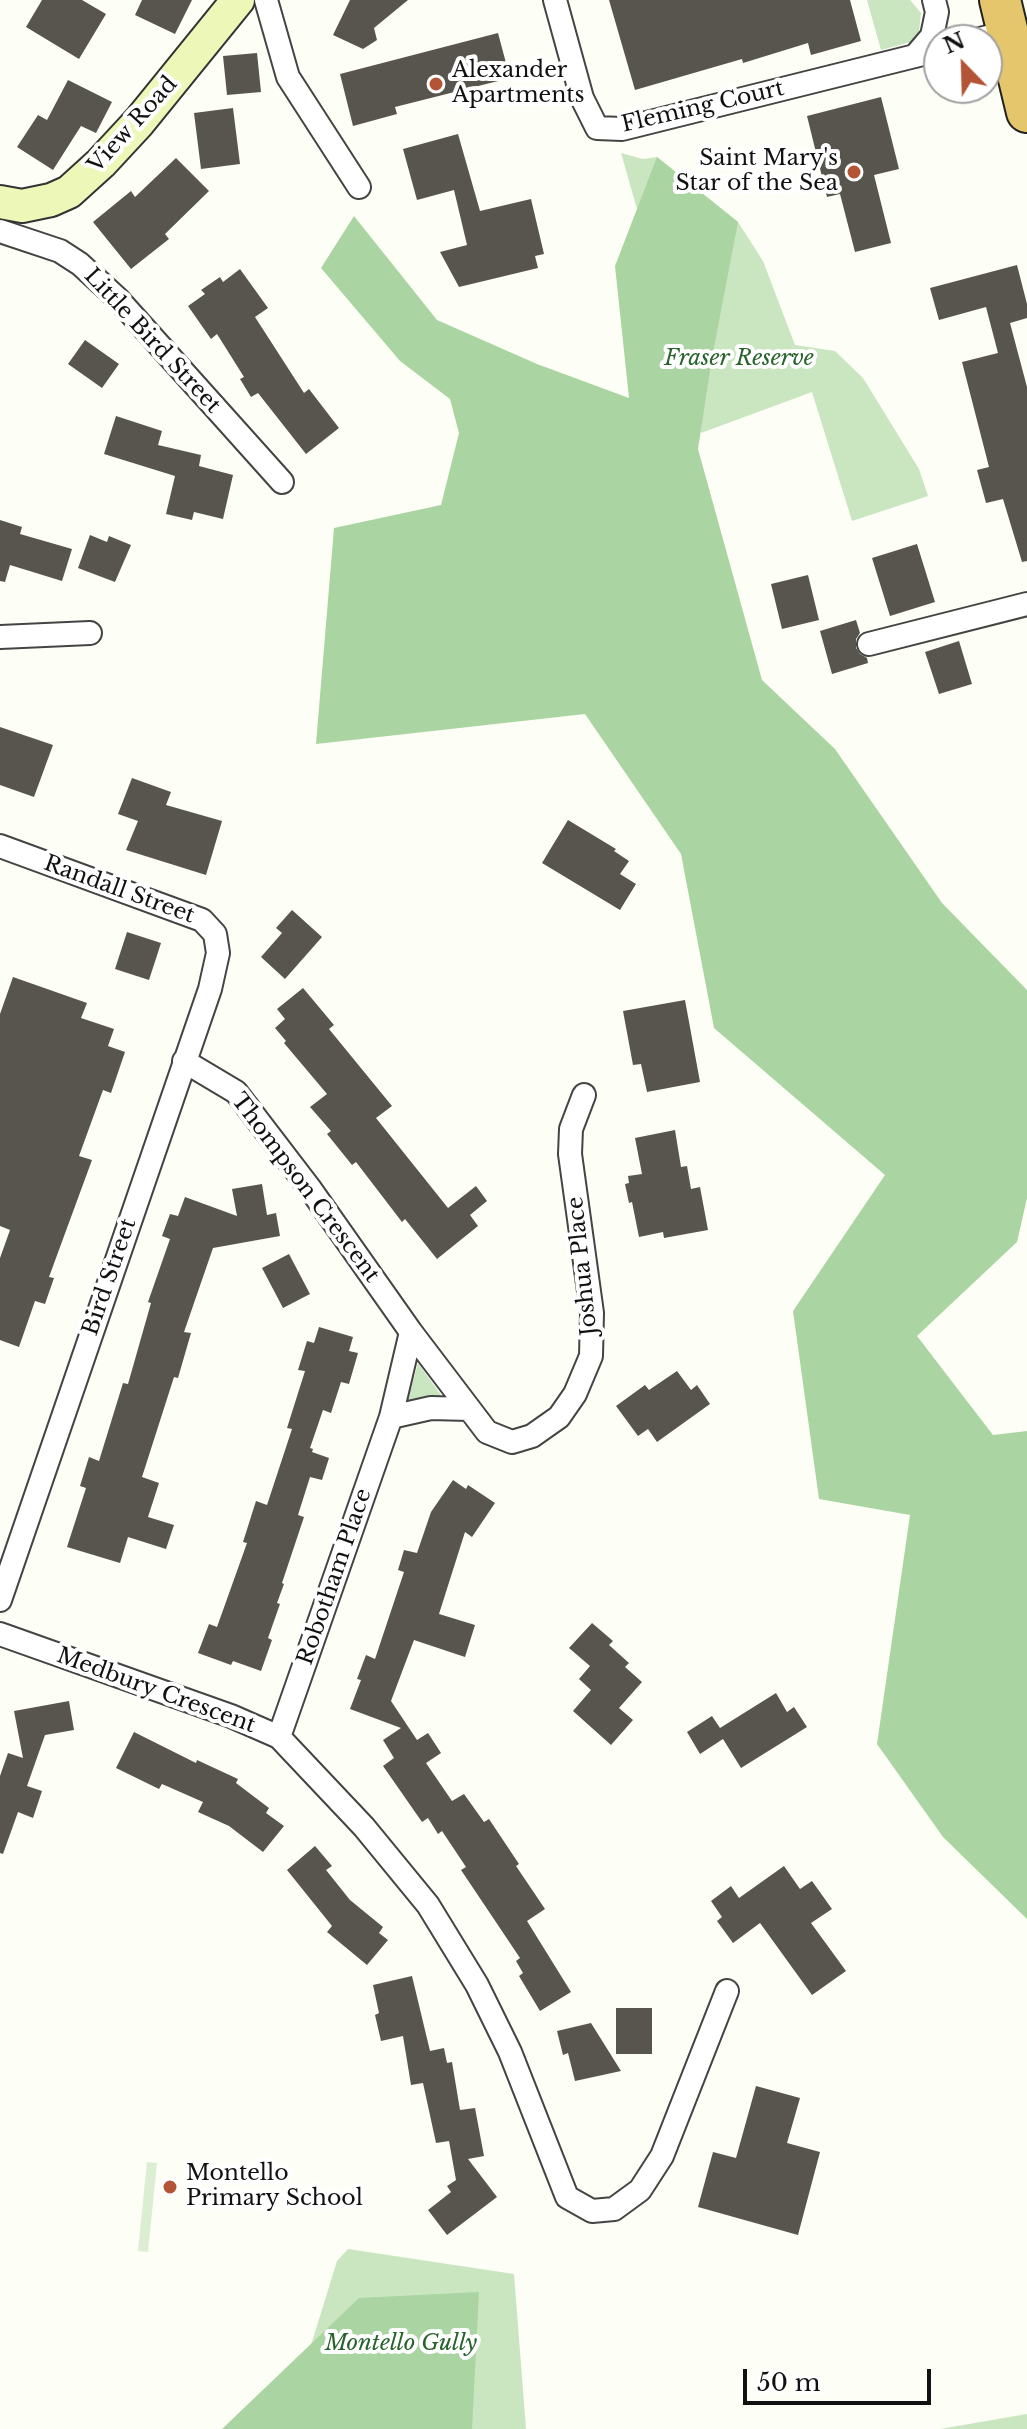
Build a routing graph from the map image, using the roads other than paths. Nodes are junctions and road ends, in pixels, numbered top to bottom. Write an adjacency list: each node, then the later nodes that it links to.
1 (238, 0): 10 (street, View Road)
2 (266, 0): 9 (street)
3 (555, 0): 7 (street, Fleming Court)
4 (934, 0): 7 (street)
5 (1008, 17): 8 (highway)
6 (923, 54): 7 (street, Fleming Court)
7 (914, 57)
8 (1027, 112)
9 (359, 187)
10 (0, 202)
11 (0, 231): 12 (street, Little Bird Street)
12 (282, 482)
13 (1027, 604): 16 (street)
14 (90, 633): 15 (street)
15 (0, 637)
16 (869, 644)
17 (0, 846): 18 (street, Randall Street)
18 (218, 953): 19 (street, Bird Street)
19 (184, 1061): 21 (street, Thompson Crescent); 24 (street, Bird Street)
20 (584, 1095): 22 (street, Joshua Place)
21 (411, 1332): 22 (street, Joshua Place); 23 (street, Robotham Place)
22 (469, 1409): 23 (street)
23 (391, 1417): 26 (street, Robotham Place)
24 (0, 1600)
25 (0, 1634): 26 (street, Medbury Crescent)
26 (279, 1737): 27 (street, Medbury Crescent)
27 (727, 1991)

